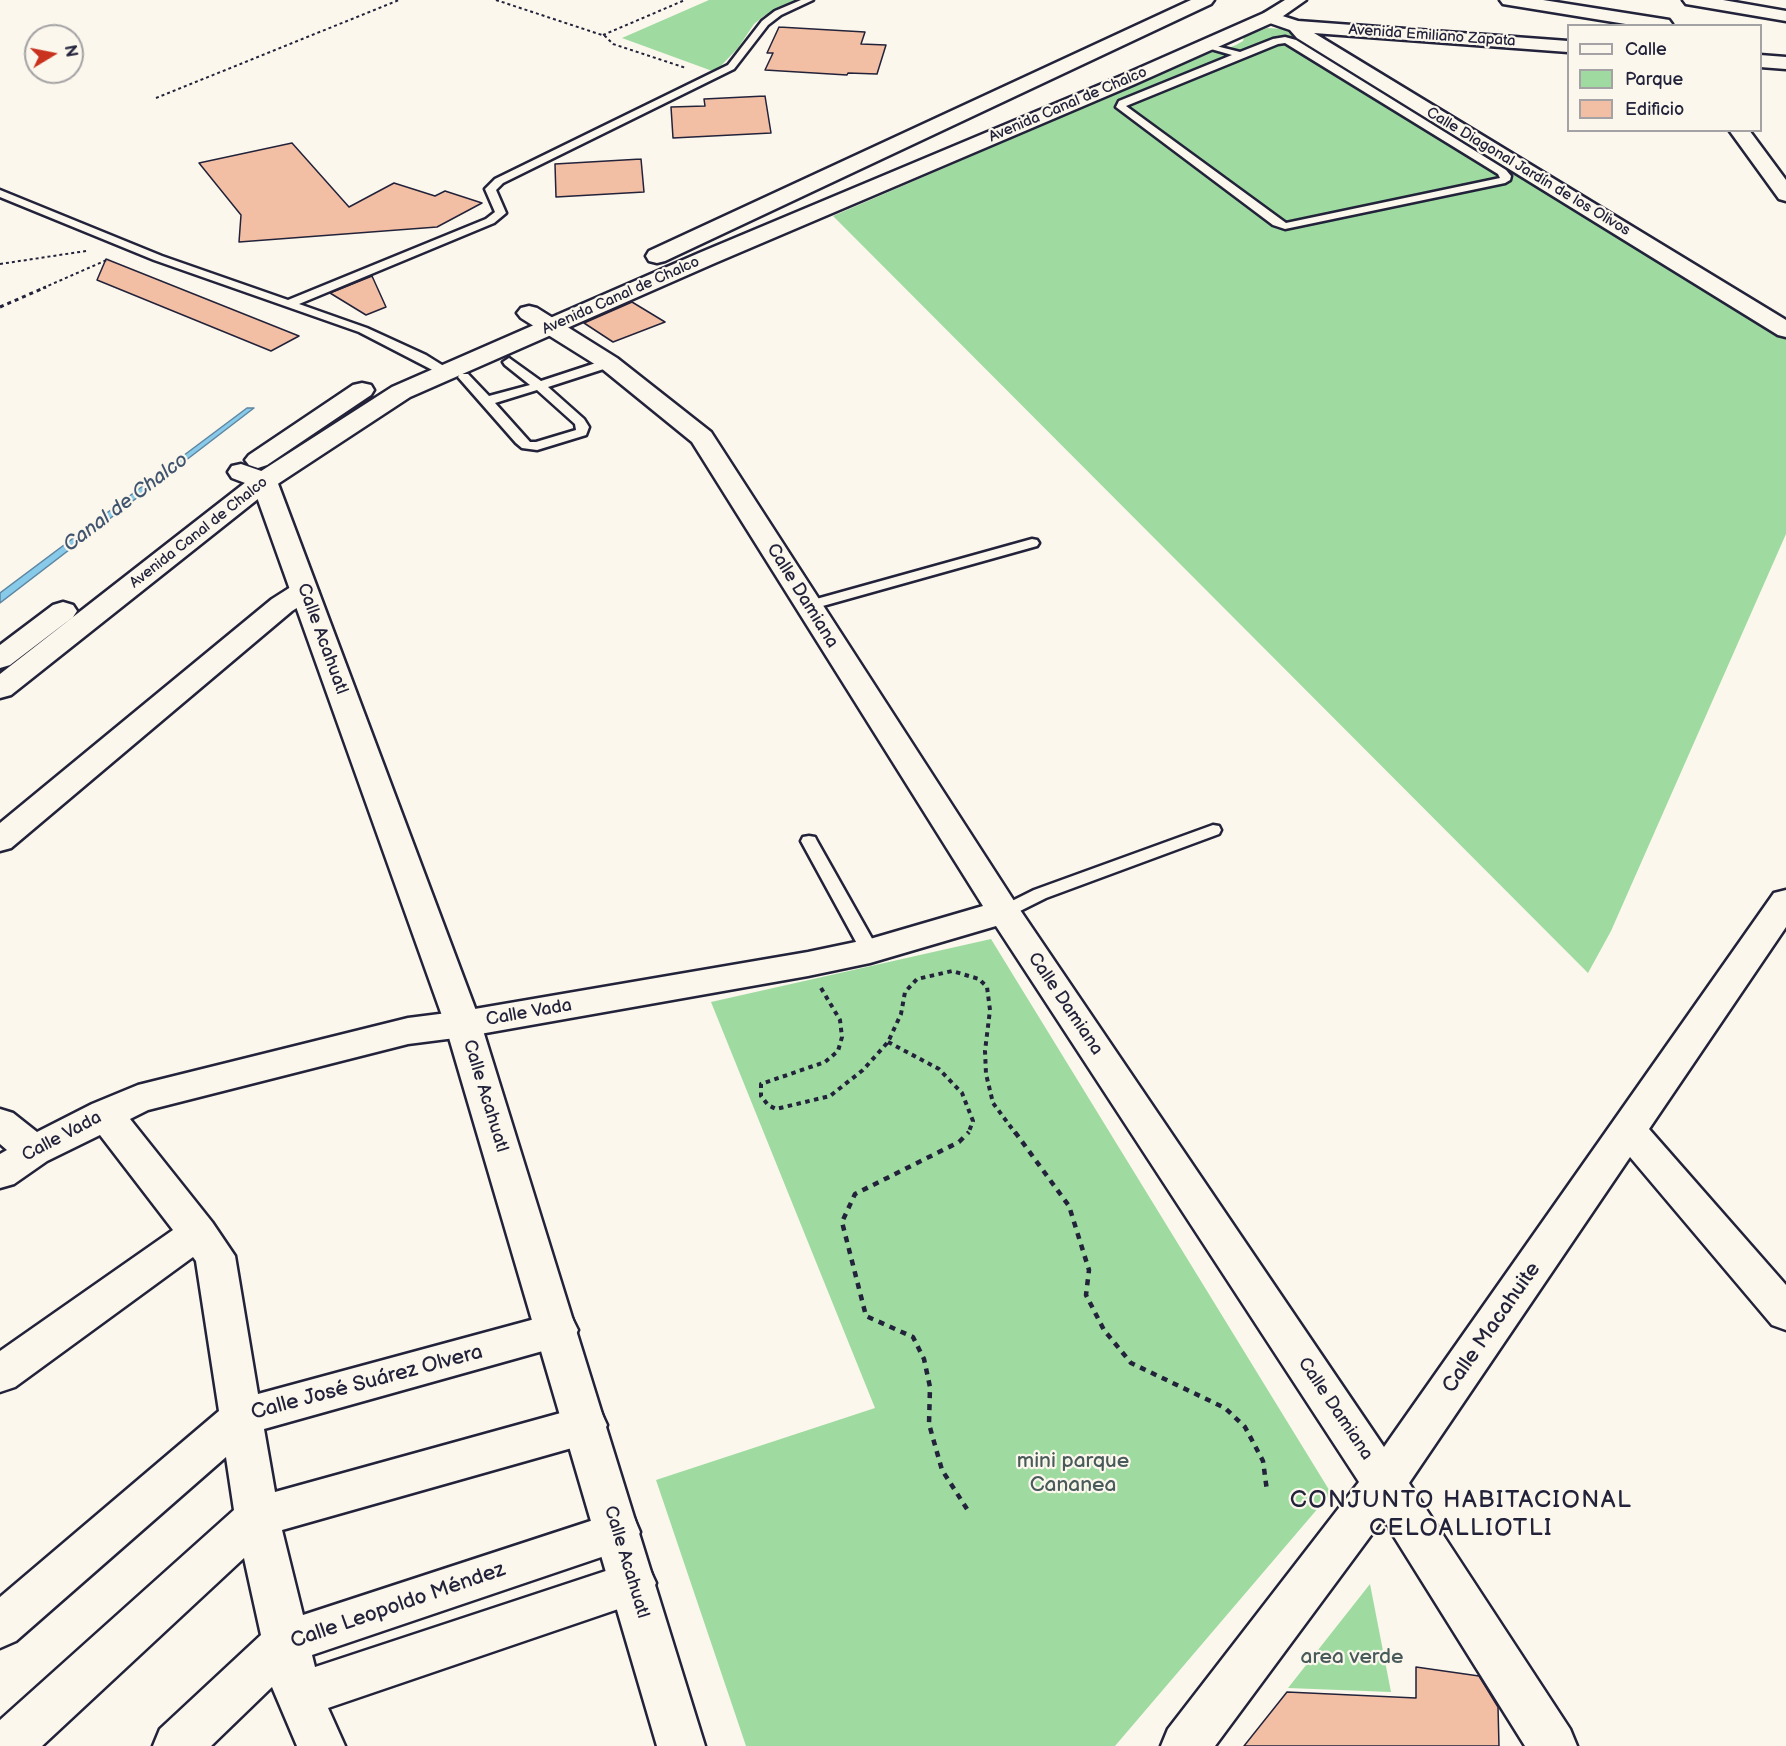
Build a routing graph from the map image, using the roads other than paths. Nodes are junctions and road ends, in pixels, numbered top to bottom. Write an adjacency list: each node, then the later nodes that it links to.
1 (809, 0): 22 (lane)
2 (1205, 0): 17 (street, Avenida Canal de Chalco)
3 (1297, 0): 8 (street, Avenida Canal de Chalco)
4 (1509, 0): 9 (street)
5 (1683, 0): 10 (street)
6 (1692, 0): 7 (street)
7 (1786, 16)
8 (1270, 17): 11 (street, Calle Diagonal Jardín de los Olivos); 12 (street, Avenida Canal de Chalco)
9 (1657, 24)
10 (1664, 24)
11 (1294, 34): 13 (street, Avenida Emiliano Zapata); 14 (lane); 14 (lane); 24 (street, Calle Diagonal Jardín de los Olivos)
12 (1208, 45): 14 (lane); 18 (street, Avenida Canal de Chalco)
13 (1567, 46)
14 (1240, 55)
15 (1762, 61): 16 (street)
16 (1786, 63)
17 (1079, 74): 18 (street); 23 (street, Avenida Canal de Chalco)
18 (1128, 80): 23 (street, Avenida Canal de Chalco)
19 (1741, 132): 21 (street)
20 (0, 193): 22 (lane)
21 (1786, 195)
22 (291, 303): 26 (lane)
23 (529, 320): 28 (street, Calle Damiana); 29 (street, Avenida Canal de Chalco)
24 (1786, 330)
25 (443, 349): 26 (street, Avenida Canal de Chalco)
26 (422, 358): 29 (lane); 32 (street, Avenida Canal de Chalco)
27 (509, 362): 30 (lane)
28 (609, 363): 30 (lane); 35 (street, Calle Damiana)
29 (455, 375): 31 (lane); 32 (street, Avenida Canal de Chalco)
30 (539, 386): 31 (lane); 31 (lane)
31 (487, 401)
32 (252, 476): 34 (street, Calle Acahuatl); 36 (street, Avenida Canal de Chalco); 37 (street, Avenida Canal de Chalco)
33 (1032, 543): 35 (lane)
34 (304, 591): 39 (street); 44 (street, Calle Acahuatl)
35 (807, 606): 42 (street, Calle Damiana)
36 (0, 659)
37 (0, 689)
38 (1214, 830): 42 (lane)
39 (0, 840)
40 (809, 841): 43 (lane)
41 (1786, 901): 47 (street, Calle Macahuite)
42 (1004, 912): 43 (street, Calle Vada); 56 (street, Calle Damiana)
43 (870, 951): 44 (street, Calle Vada)
44 (463, 1024): 45 (street, Calle Vada); 52 (street, Calle Acahuatl)
45 (105, 1114): 48 (street, Calle Vada); 50 (street)
46 (0, 1123): 48 (street)
47 (1629, 1131): 51 (street); 56 (street, Calle Macahuite)
48 (34, 1151): 49 (street, Calle Vada)
49 (0, 1173)
50 (198, 1233): 53 (street); 54 (street)
51 (1786, 1314)
52 (558, 1330): 54 (street, Calle José Suárez Olvera); 55 (street, Calle Acahuatl)
53 (0, 1374)
54 (242, 1417): 57 (street); 60 (street, Calle José Suárez Olvera)
55 (586, 1425): 57 (street); 58 (street, Calle Acahuatl)
56 (1384, 1483): 67 (street, Calle Macahuite); 68 (street, Calle Damiana)
57 (257, 1517): 61 (street); 63 (street)
58 (618, 1532): 59 (street, Calle Acahuatl); 61 (street, Calle Leopoldo Méndez)
59 (633, 1583): 62 (street); 66 (street, Calle Acahuatl)
60 (0, 1626)
61 (286, 1642): 62 (street); 64 (street, Calle Leopoldo Méndez)
62 (298, 1695): 65 (street)
63 (7, 1746)
64 (177, 1746)
65 (321, 1746)
66 (681, 1746)
67 (1185, 1746)
68 (1553, 1746)

